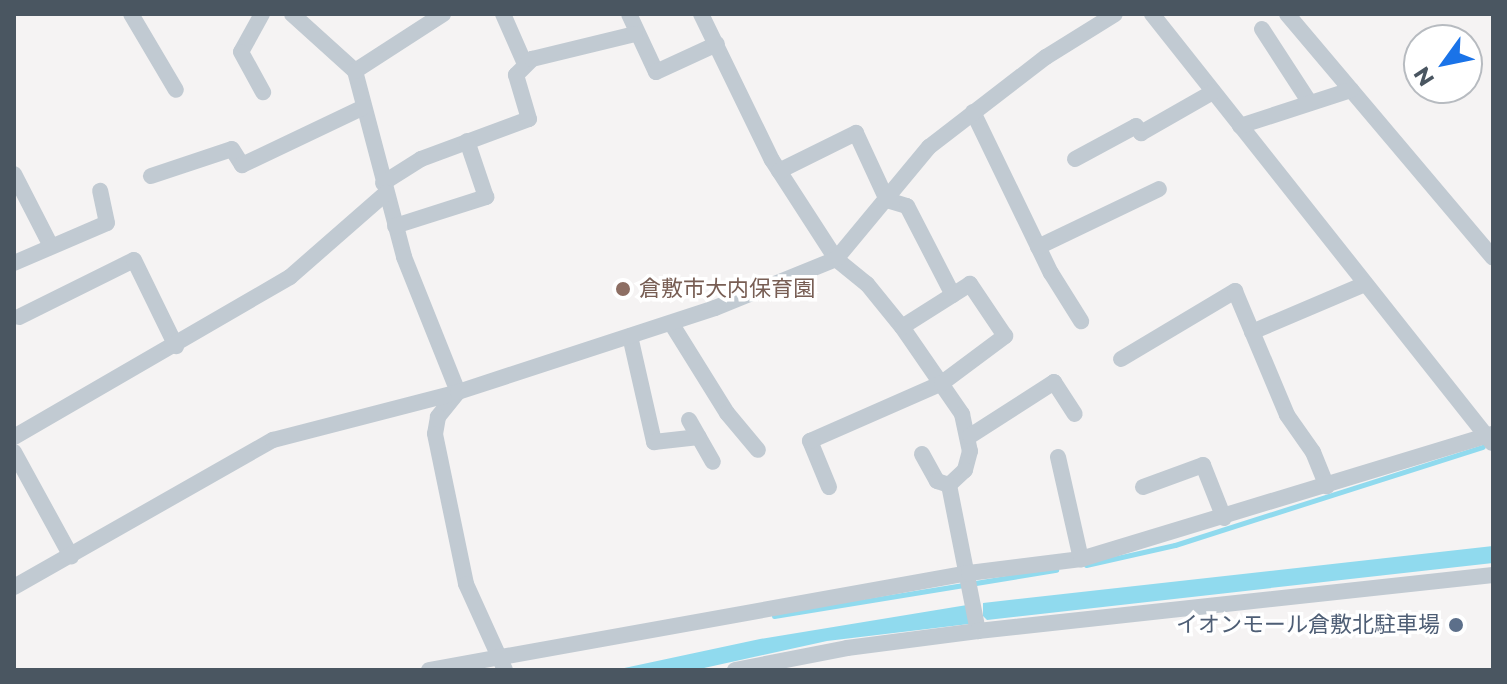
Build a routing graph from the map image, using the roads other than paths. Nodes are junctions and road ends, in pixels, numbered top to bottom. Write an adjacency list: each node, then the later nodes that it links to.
1 (131, 14): 16 (street)
2 (262, 14): 18 (street)
3 (292, 14): 15 (street)
4 (443, 14): 15 (street)
5 (503, 14): 14 (street)
6 (629, 14): 12 (street)
7 (701, 14): 13 (street)
8 (1115, 14): 22 (street)
9 (1152, 14): 19 (street)
10 (1287, 14): 17 (street)
11 (1262, 29): 20 (street)
12 (635, 34): 13 (street); 14 (street)
13 (717, 44): 26 (street)
14 (525, 64): 24 (street)
15 (355, 71): 21 (street)
16 (176, 90)
17 (1351, 90): 20 (street); 36 (street)
18 (263, 92)
19 (1213, 92): 23 (street); 25 (street)
20 (1310, 103): 23 (street)
21 (364, 107): 28 (street); 29 (street)
22 (973, 112): 32 (street); 35 (street)
23 (1240, 126): 39 (street)
24 (467, 141): 29 (street); 33 (street)
25 (1075, 159)
26 (779, 171): 32 (street); 37 (street)
27 (14, 174): 34 (street)
28 (151, 176)
29 (385, 188): 33 (street); 47 (street)
30 (1159, 189): 35 (street)
31 (100, 191): 34 (street)
32 (887, 200): 37 (street); 40 (street)
33 (395, 226): 50 (street)
34 (51, 246): 38 (street)
35 (1038, 247): 42 (street)
36 (1493, 258)
37 (836, 259): 43 (street); 44 (street)
38 (14, 263)
39 (1365, 284): 45 (street); 56 (street)
40 (953, 295): 44 (street); 49 (street)
41 (19, 317): 47 (street)
42 (1081, 321)
43 (671, 323): 46 (street); 57 (street)
44 (902, 327): 49 (street)
45 (1252, 332): 48 (street); 63 (street)
46 (630, 336): 50 (street); 55 (street)
47 (176, 346): 54 (street)
48 (1121, 359)
49 (942, 383): 53 (street); 64 (street)
50 (458, 392): 67 (street); 73 (street)
51 (1075, 414): 53 (street)
52 (689, 420): 55 (street)
53 (970, 436): 62 (street)
54 (14, 437)
55 (699, 437): 61 (street)
56 (1491, 438): 63 (street)
57 (758, 450)
58 (14, 452): 67 (street)
59 (922, 454): 62 (street)
60 (1058, 457): 68 (street)
61 (713, 462)
62 (949, 485): 69 (street)
63 (1327, 486): 66 (street)
64 (829, 487)
65 (1143, 487): 66 (street)
66 (1224, 518): 68 (street)
67 (71, 556): 71 (street)
68 (1081, 559): 69 (street)
69 (969, 573): 72 (street); 73 (street)
70 (1493, 575): 72 (street)
71 (14, 587)
72 (977, 628): 75 (street)
73 (503, 664): 74 (street)
74 (429, 670)
75 (735, 670)

